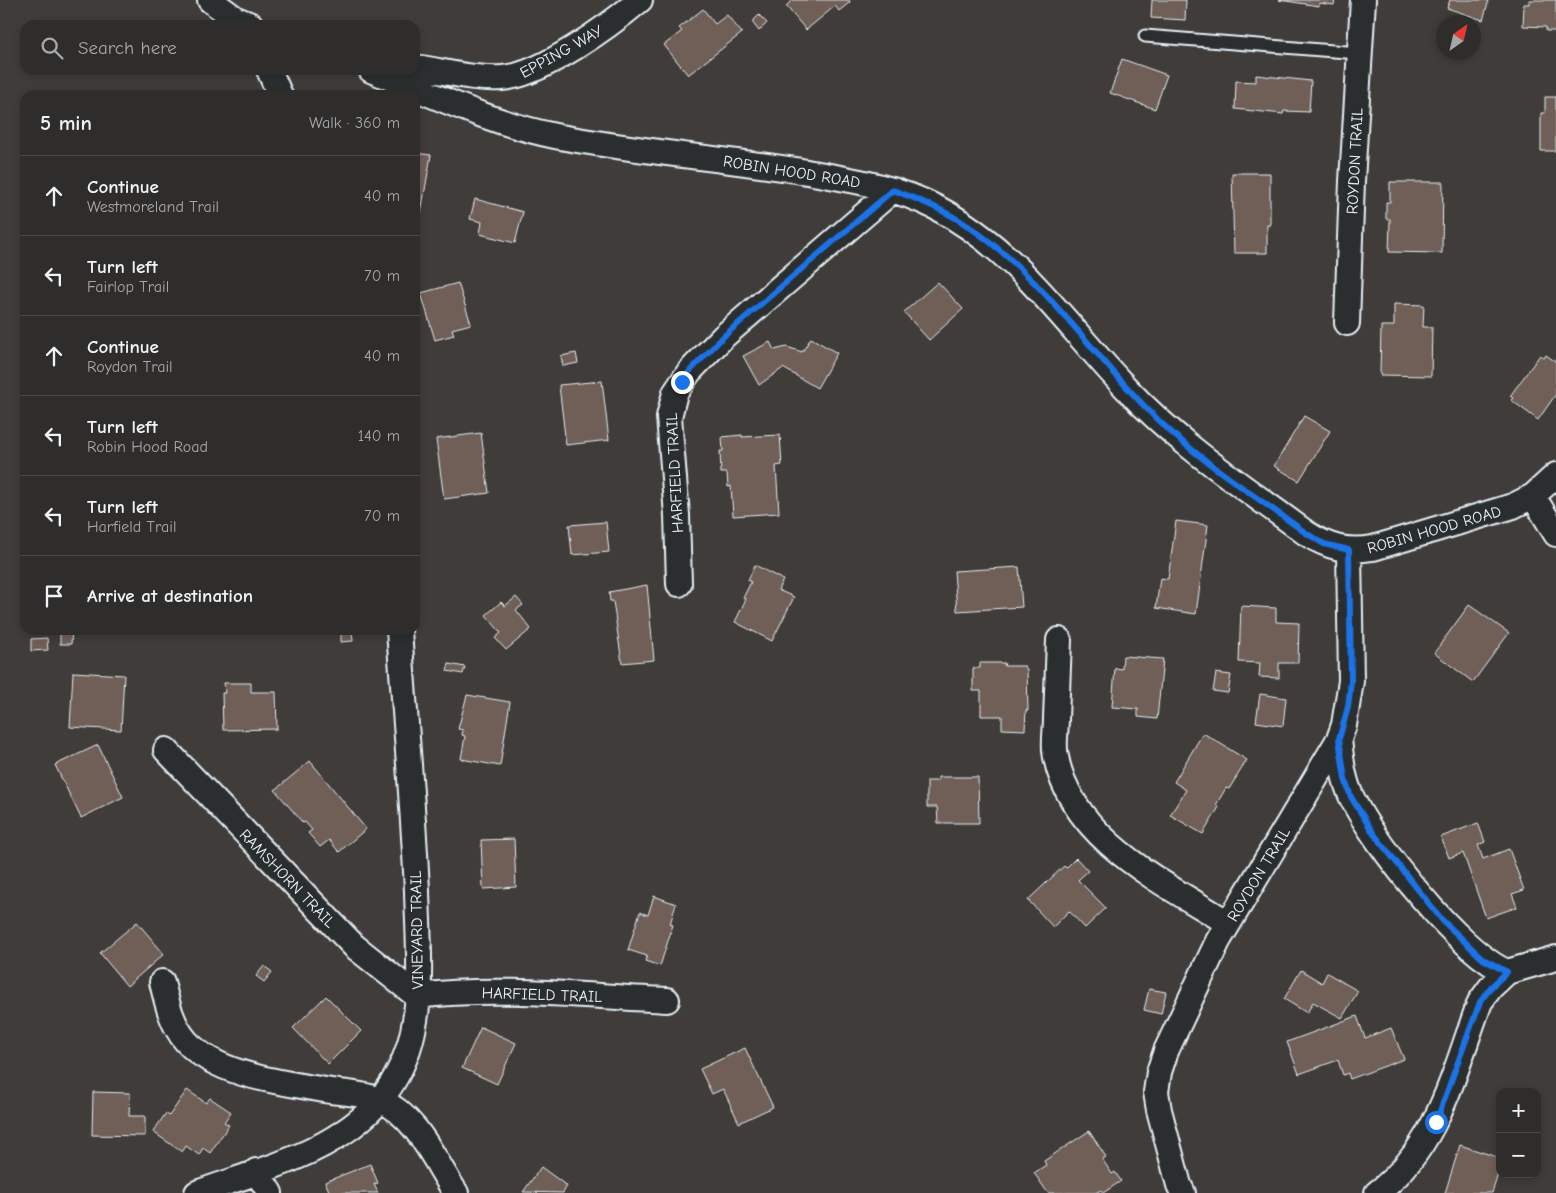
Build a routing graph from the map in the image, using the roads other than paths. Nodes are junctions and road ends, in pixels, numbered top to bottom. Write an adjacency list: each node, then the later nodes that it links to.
1 (210, 0): 4 (street)
2 (640, 0): 7 (street, EPPING WAY)
3 (1363, 0): 6 (street, ROYDON TRAIL)
4 (238, 20)
5 (1145, 36): 6 (lane)
6 (1360, 53): 12 (street, ROYDON TRAIL)
7 (420, 68)
8 (272, 75): 10 (street)
9 (383, 75): 11 (street, ROBIN HOOD ROAD)
10 (278, 90)
11 (893, 190): 16 (street, ROBIN HOOD ROAD); 17 (street, HARFIELD TRAIL)
12 (1347, 323)
13 (1556, 476): 14 (street, ROBIN HOOD ROAD)
14 (1533, 496): 15 (street); 16 (street, ROBIN HOOD ROAD)
15 (1556, 534)
16 (1349, 550): 20 (street, ROYDON TRAIL)
17 (679, 584)
18 (399, 635): 26 (street, VINEYARD TRAIL)
19 (1059, 640): 22 (street)
20 (1339, 739): 22 (street, ROYDON TRAIL); 24 (street)
21 (166, 750): 26 (street, RAMSHORN TRAIL)
22 (1228, 922): 33 (street, ROYDON TRAIL)
23 (1556, 958): 24 (street)
24 (1507, 972): 34 (street)
25 (162, 982): 28 (street)
26 (417, 996): 27 (street, HARFIELD TRAIL); 28 (street, VINEYARD TRAIL)
27 (667, 1000)
28 (380, 1100): 29 (street, VINEYARD TRAIL); 32 (street)
29 (256, 1171): 30 (street, VINEYARD TRAIL); 31 (street)
30 (198, 1193)
31 (270, 1193)
32 (456, 1193)
33 (1183, 1193)
34 (1377, 1193)

